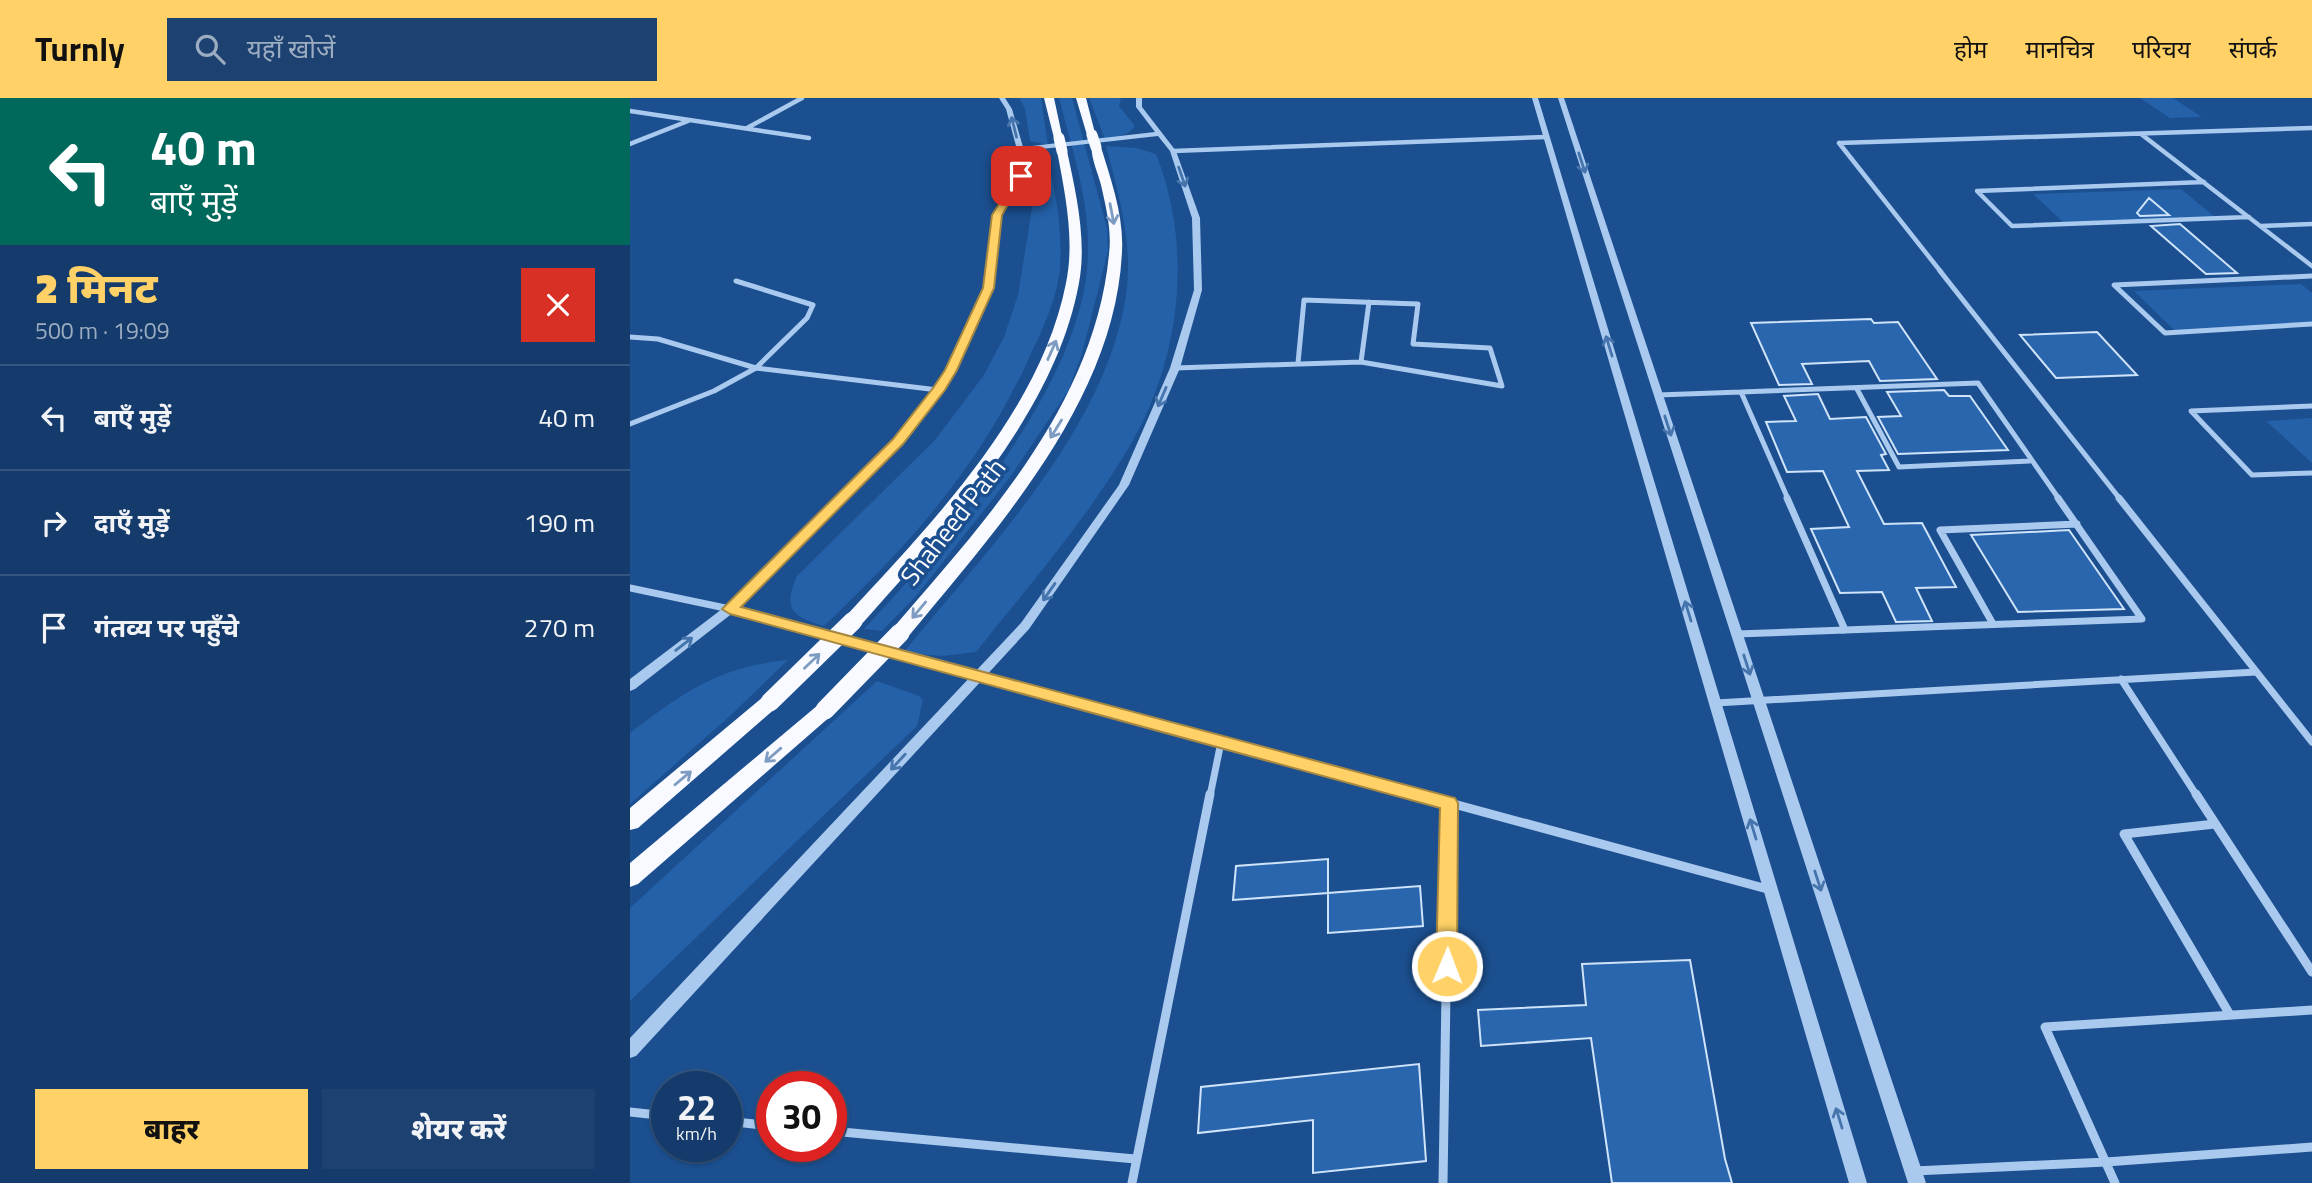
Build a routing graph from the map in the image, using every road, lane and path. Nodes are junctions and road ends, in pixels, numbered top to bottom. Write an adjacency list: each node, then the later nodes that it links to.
1 (802, 98): 11 (street)
2 (1002, 98): 17 (street, one-way to 2)
3 (1049, 98): 56 (highway, Shaheed Path, one-way to 3, bridge)
4 (1081, 98): 58 (highway, Shaheed Path, one-way to 58, bridge)
5 (1139, 98): 12 (street)
6 (1535, 98): 14 (street)
7 (1561, 98): 36 (street, one-way to 36)
8 (630, 111): 9 (street)
9 (690, 120): 11 (street); 16 (street)
10 (2312, 128): 13 (street)
11 (746, 129): 15 (street)
12 (1158, 134): 17 (street); 18 (street)
13 (2140, 134): 19 (street); 47 (street)
14 (1547, 137): 18 (street); 52 (street, one-way to 14)
15 (809, 138)
16 (630, 145)
17 (1020, 149): 34 (street)
18 (1173, 151): 32 (street, one-way to 32)
19 (2204, 182): 20 (street); 20 (street)
20 (2249, 217): 22 (street)
21 (2312, 224): 22 (street)
22 (2260, 226): 23 (street)
23 (2312, 266)
24 (2312, 276): 27 (street)
25 (736, 281): 31 (street)
26 (1369, 302): 29 (street); 29 (street); 30 (street)
27 (2312, 324)
28 (630, 337): 31 (street)
29 (1361, 362): 30 (street)
30 (1298, 363): 32 (street)
31 (756, 368): 34 (street); 38 (street)
32 (1174, 368): 48 (street, one-way to 48)
33 (1857, 389): 35 (street); 39 (street); 39 (street)
34 (938, 390): 43 (street)
35 (1741, 392): 36 (street); 45 (street)
36 (1658, 395): 46 (street, one-way to 46)
37 (2312, 406): 40 (street)
38 (630, 424)
39 (2031, 461): 41 (street)
40 (2312, 472)
41 (2077, 524): 44 (street); 44 (street)
42 (630, 588): 43 (street)
43 (730, 609): 48 (street); 50 (street, one-way to 43)
44 (1993, 624): 45 (street)
45 (1845, 630): 46 (street)
46 (1737, 634): 51 (street, one-way to 51)
47 (2256, 672): 49 (street); 54 (street)
48 (978, 676): 53 (street); 63 (street, one-way to 63)
49 (2121, 679): 51 (street); 57 (street)
50 (630, 686)
51 (1758, 701): 52 (street); 70 (street, one-way to 70)
52 (1716, 703): 59 (street, one-way to 52)
53 (1221, 742): 55 (street); 68 (street)
54 (2312, 742)
55 (1449, 803): 59 (street); 72 (street)
56 (630, 821)
57 (2215, 824): 60 (street); 62 (street)
58 (630, 877)
59 (1771, 890): 73 (street, one-way to 59)
60 (2312, 972)
61 (2312, 1010): 62 (street)
62 (2230, 1015): 69 (street)
63 (630, 1050)
64 (630, 1112): 65 (street)
65 (651, 1114)
66 (847, 1132): 68 (street)
67 (2312, 1147): 69 (street)
68 (1135, 1159): 71 (street)
69 (2106, 1162): 70 (street); 74 (street)
70 (1915, 1177)
71 (1132, 1183)
72 (1443, 1183)
73 (1858, 1183)
74 (2115, 1183)

